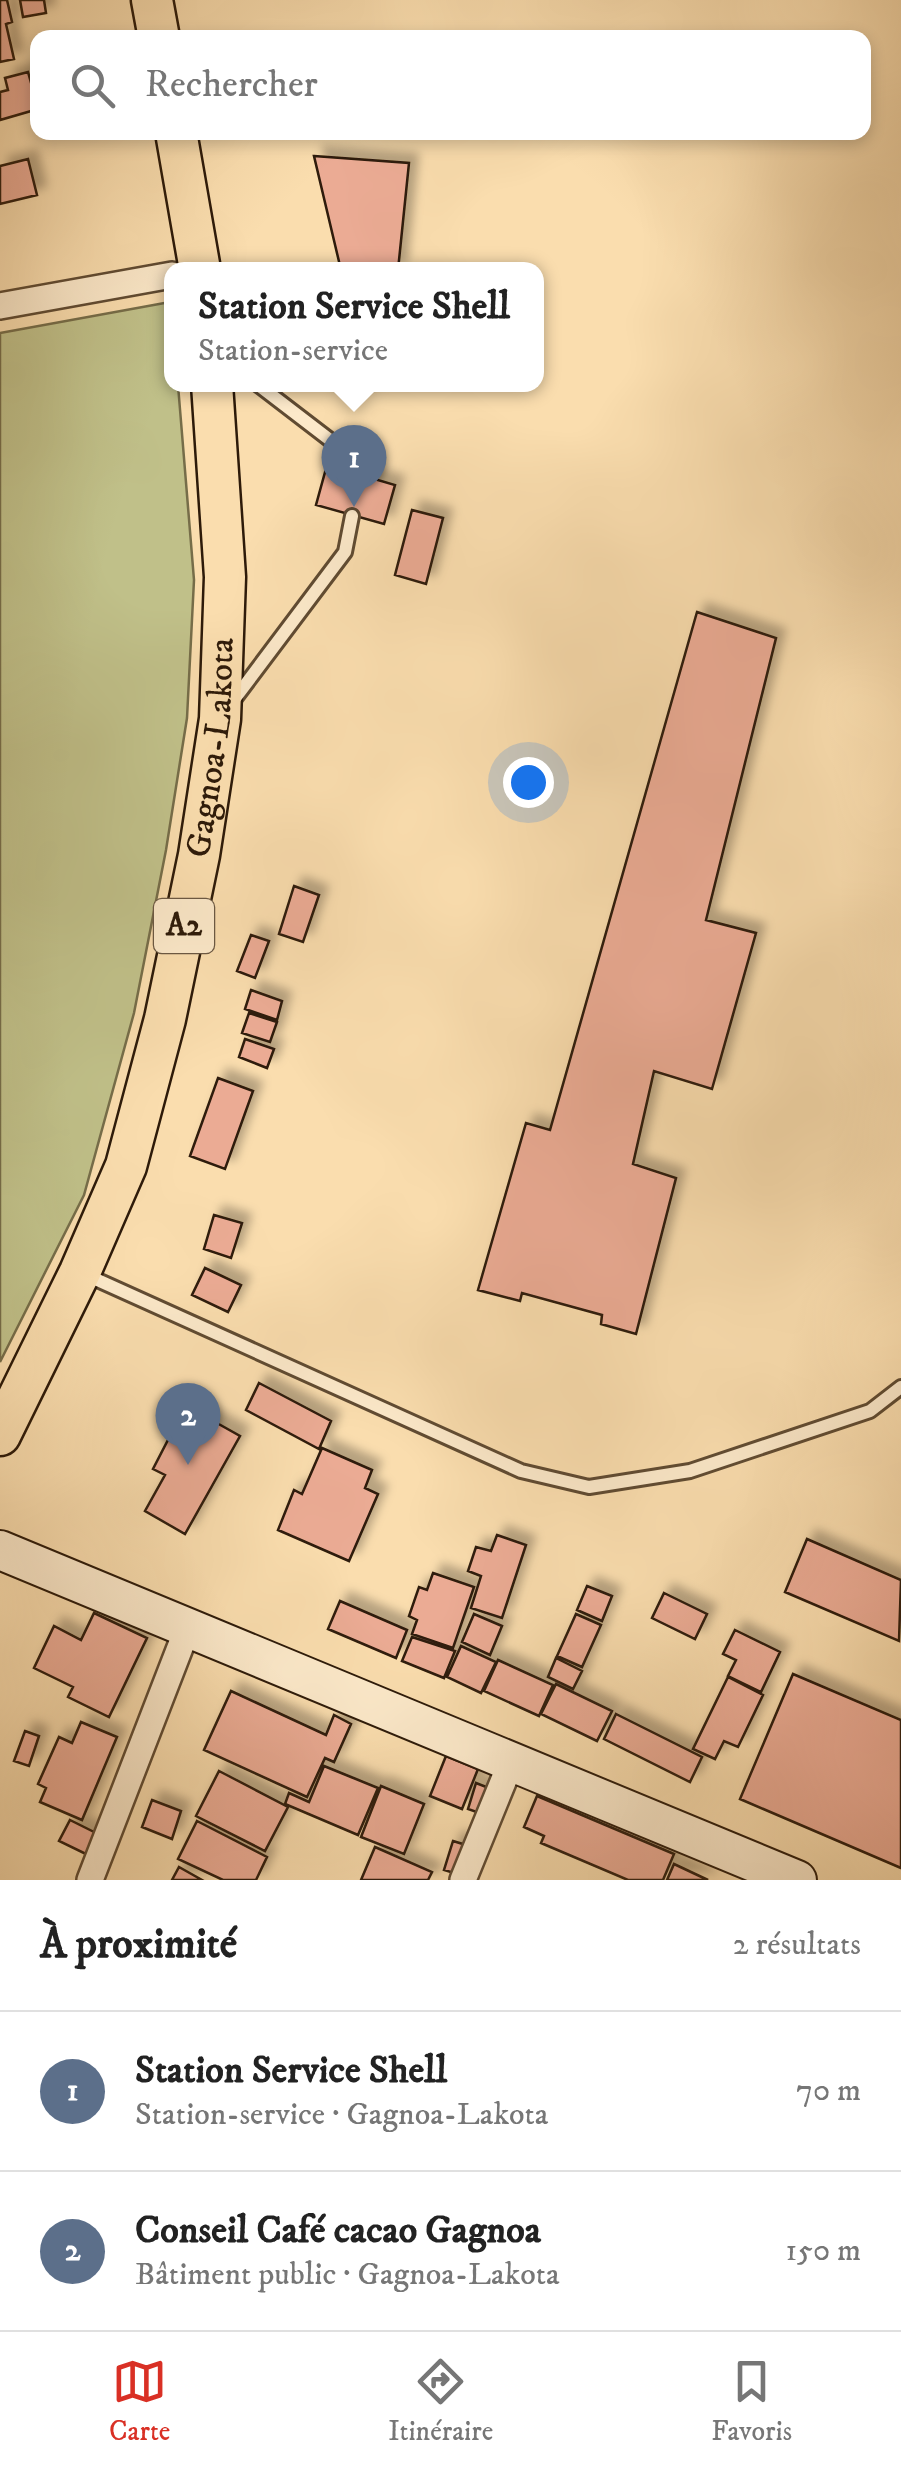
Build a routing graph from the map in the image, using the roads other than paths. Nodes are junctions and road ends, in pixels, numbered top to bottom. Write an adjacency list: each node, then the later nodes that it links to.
1 (152, 0): 2 (main road)
2 (157, 30)
3 (177, 140): 4 (main road)
4 (199, 262)
5 (164, 276): 6 (street)
6 (0, 306)
7 (213, 392): 11 (main road, Gagnoa-Lakota / A2)
8 (267, 392): 9 (lane)
9 (362, 475)
10 (352, 516): 11 (lane)
11 (220, 719): 12 (main road, Gagnoa-Lakota / A2)
12 (80, 1272): 13 (lane); 14 (main road, Gagnoa-Lakota / A2)
13 (901, 1387)
14 (0, 1435)
15 (0, 1550): 16 (street)
16 (188, 1627): 17 (street); 18 (street)
17 (512, 1760): 19 (street); 20 (street)
18 (90, 1880)
19 (463, 1880)
20 (797, 1880)

